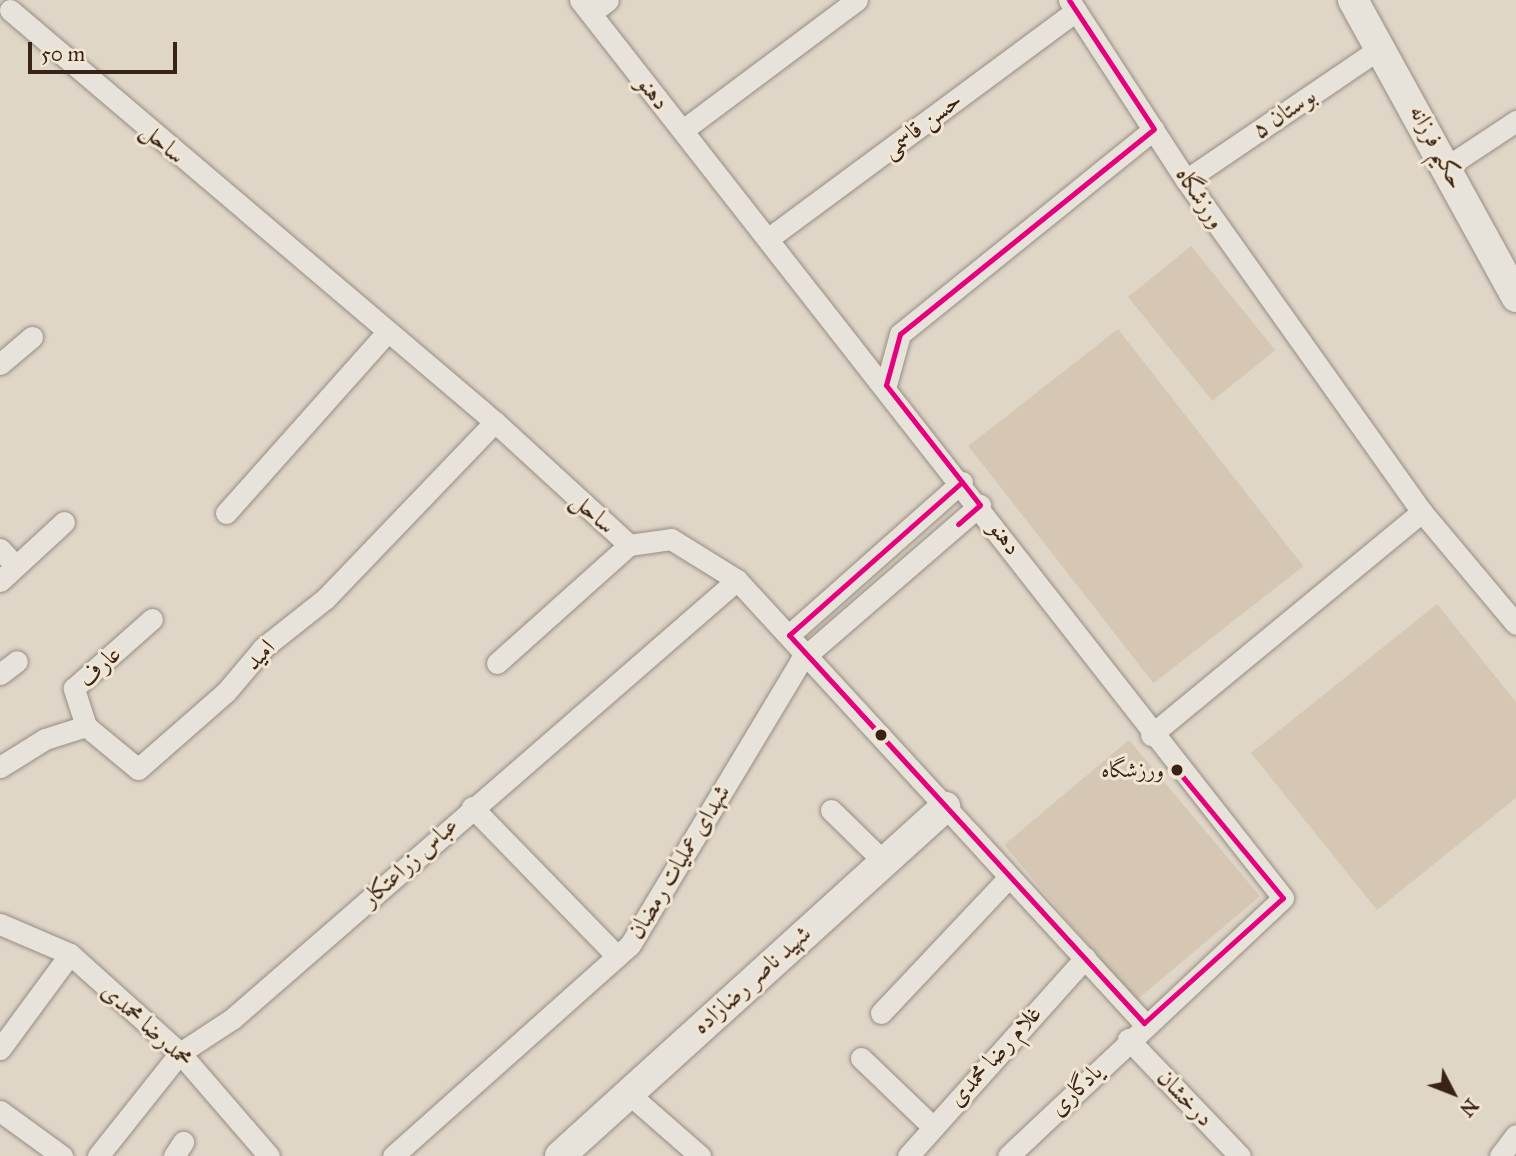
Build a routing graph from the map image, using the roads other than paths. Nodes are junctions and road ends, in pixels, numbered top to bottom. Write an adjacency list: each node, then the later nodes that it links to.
1 (857, 0): 9 (street)
2 (1361, 3): 6 (street, حکیم فرزانه)
3 (593, 4): 9 (street, دهنو)
4 (1072, 5): 8 (street, ورزشگاه); 12 (street, حسن قاسمی)
5 (9, 10): 14 (street, ساحل)
6 (1382, 46): 10 (street, حکیم فرزانه); 11 (street, بوستان ۵)
7 (1516, 121): 10 (street)
8 (1154, 129): 11 (street, ورزشگاه); 17 (street)
9 (683, 130): 12 (street, دهنو)
10 (1448, 166): 13 (street, حکیم فرزانه)
11 (1186, 180): 21 (street, ورزشگاه)
12 (769, 238): 17 (street, دهنو)
13 (1513, 285)
14 (387, 332): 18 (street, ساحل); 22 (street)
15 (32, 337): 16 (street)
16 (0, 364)
17 (886, 385): 19 (street, دهنو)
18 (495, 422): 24 (street, ساحل); 34 (street, امید)
19 (962, 482): 20 (street, دهنو); 31 (street)
20 (980, 505): 32 (street, شهدای عملیات رمضان); 35 (street, دهنو)
21 (1422, 512): 30 (street, ورزشگاه); 35 (street)
22 (226, 513)
23 (64, 522): 26 (street)
24 (629, 545): 27 (street, ساحل); 33 (street)
25 (0, 549): 26 (street)
26 (15, 565): 28 (street)
27 (737, 580): 31 (street, ساحل); 37 (street, عباس زراعتکار)
28 (0, 582)
29 (152, 619): 34 (street, عارف)
30 (1516, 624)
31 (789, 635): 32 (street, ساحل)
32 (807, 654): 38 (street, ساحل); 44 (street, شهدای عملیات رمضان)
33 (497, 663)
34 (86, 726): 36 (street)
35 (1152, 735): 47 (street, دهنو)
36 (0, 767)
37 (472, 807): 44 (street); 50 (street, عباس زراعتکار)
38 (946, 807): 40 (street, شهید ناصر رضازاده); 41 (street, ساحل)
39 (831, 810): 40 (street)
40 (883, 861): 52 (street, شهید ناصر رضازاده)
41 (1009, 877): 45 (street, ساحل); 46 (street)
42 (0, 924): 43 (street, محمدرضا محمدی)
43 (70, 954): 49 (street); 50 (street, محمدرضا محمدی)
44 (617, 956): 59 (street, شهدای عملیات رمضان)
45 (1085, 958): 47 (street, ساحل); 54 (street, غلام رضا محمدی)
46 (881, 1013)
47 (1144, 1023): 48 (street, یادگاری)
48 (1128, 1039): 63 (street, یادگاری); 64 (street, درخشان)
49 (0, 1049)
50 (180, 1053): 57 (street, عباس زراعتکار); 58 (street, محمدرضا محمدی)
51 (862, 1058): 54 (street)
52 (628, 1093): 60 (street, شهید ناصر رضازاده); 61 (street)
53 (0, 1111): 56 (street)
54 (932, 1126): 62 (street, غلام رضا محمدی)
55 (1516, 1135): 65 (street)
56 (62, 1156)
57 (98, 1156)
58 (270, 1156)
59 (393, 1156)
60 (560, 1156)
61 (700, 1156)
62 (908, 1156)
63 (1008, 1156)
64 (1240, 1156)
65 (1500, 1156)

